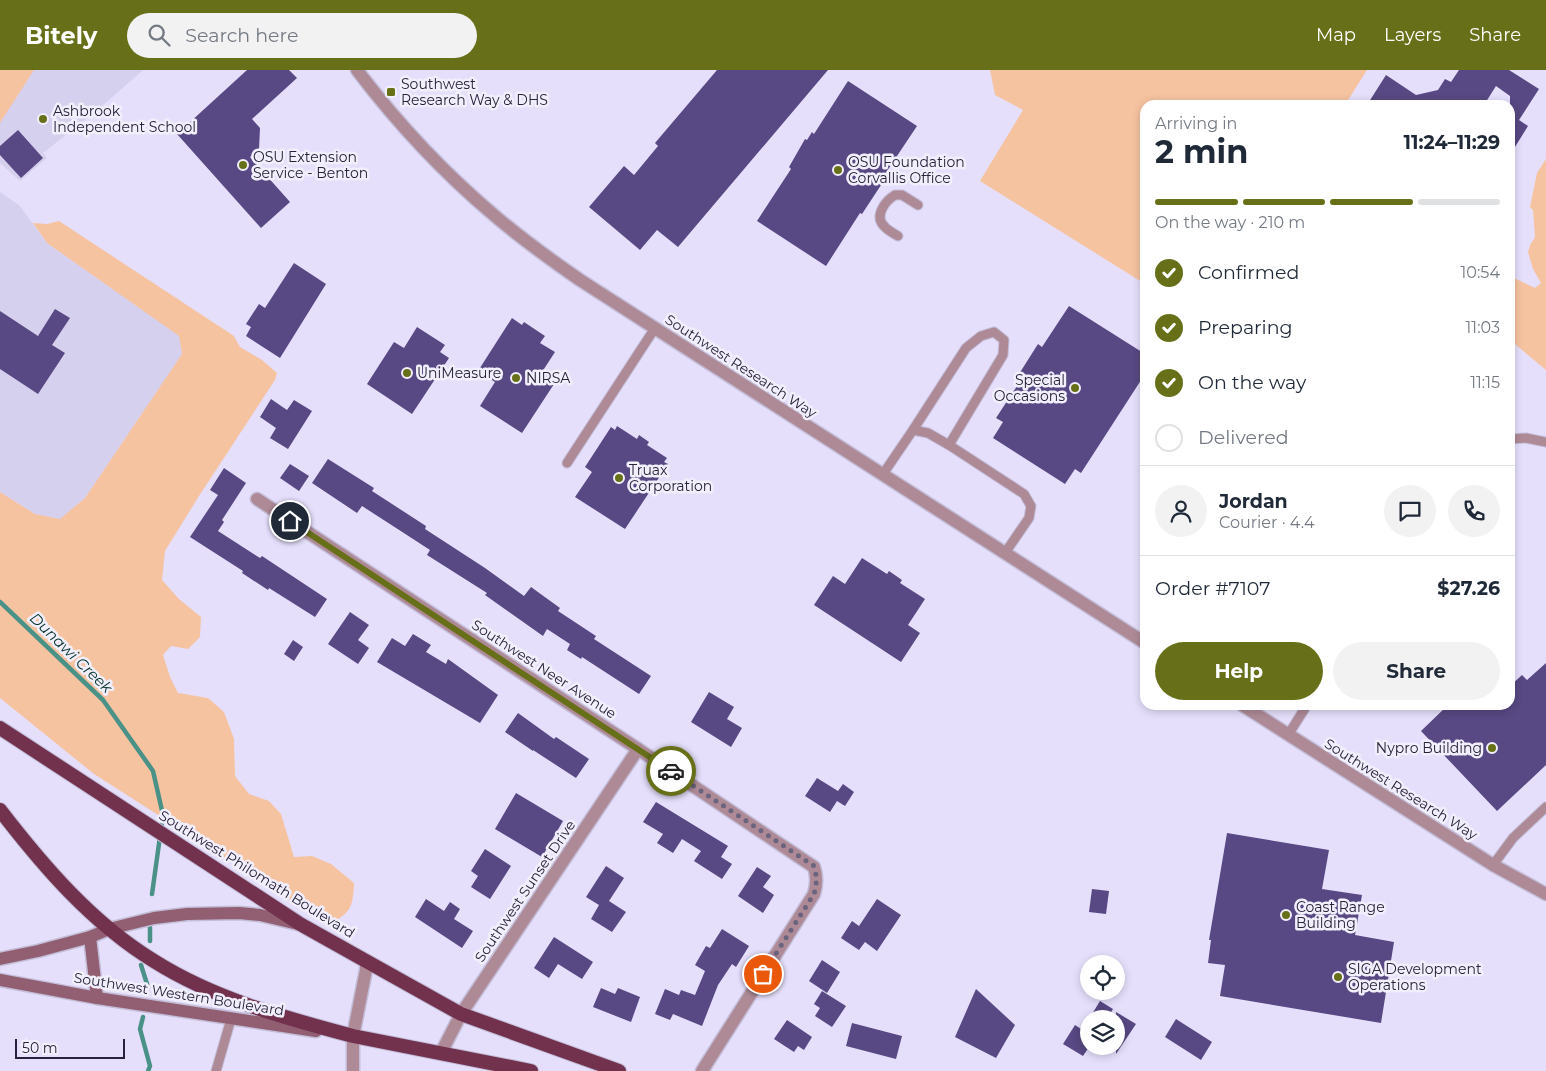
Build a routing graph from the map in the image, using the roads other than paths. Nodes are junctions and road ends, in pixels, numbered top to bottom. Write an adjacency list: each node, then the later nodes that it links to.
1 (357, 70): 4 (street, Southwest Research Way)
2 (918, 205): 3 (lane)
3 (898, 236)
4 (655, 328): 9 (lane); 10 (street, Southwest Research Way)
5 (913, 430): 8 (lane); 8 (lane); 10 (lane)
6 (1515, 439): 7 (lane)
7 (1546, 442)
8 (949, 445): 12 (lane)
9 (567, 463)
10 (882, 474): 12 (street, Southwest Research Way)
11 (257, 500): 18 (street, Southwest Neer Avenue)
12 (1005, 553): 13 (street, Southwest Research Way)
13 (1140, 640)
14 (1250, 710): 17 (street, Southwest Research Way)
15 (1304, 710): 17 (lane)
16 (0, 728): 23 (highway, Southwest Philomath Boulevard)
17 (1288, 735): 21 (street, Southwest Research Way)
18 (638, 748): 30 (street, Southwest Sunset Drive); 38 (street, Southwest Neer Avenue)
19 (1546, 807): 21 (lane)
20 (0, 810): 24 (highway)
21 (1493, 865): 22 (street, Southwest Research Way)
22 (1546, 894)
23 (300, 924): 24 (main road); 27 (highway, Southwest Philomath Boulevard)
24 (109, 929): 25 (main road); 32 (highway)
25 (90, 937): 26 (main road); 29 (main road)
26 (0, 959)
27 (366, 961): 30 (highway, Southwest Philomath Boulevard); 32 (street)
28 (0, 980): 29 (main road, Southwest Western Boulevard)
29 (97, 998): 31 (main road, Southwest Western Boulevard)
30 (461, 1014): 33 (street, Southwest Sunset Drive); 37 (highway, Southwest Philomath Boulevard)
31 (231, 1019): 32 (main road, Southwest Western Boulevard); 34 (lane)
32 (353, 1036): 33 (highway); 35 (street)
33 (441, 1053): 36 (highway)
34 (216, 1071)
35 (353, 1071)
36 (531, 1071)
37 (619, 1071)
38 (702, 1071)

